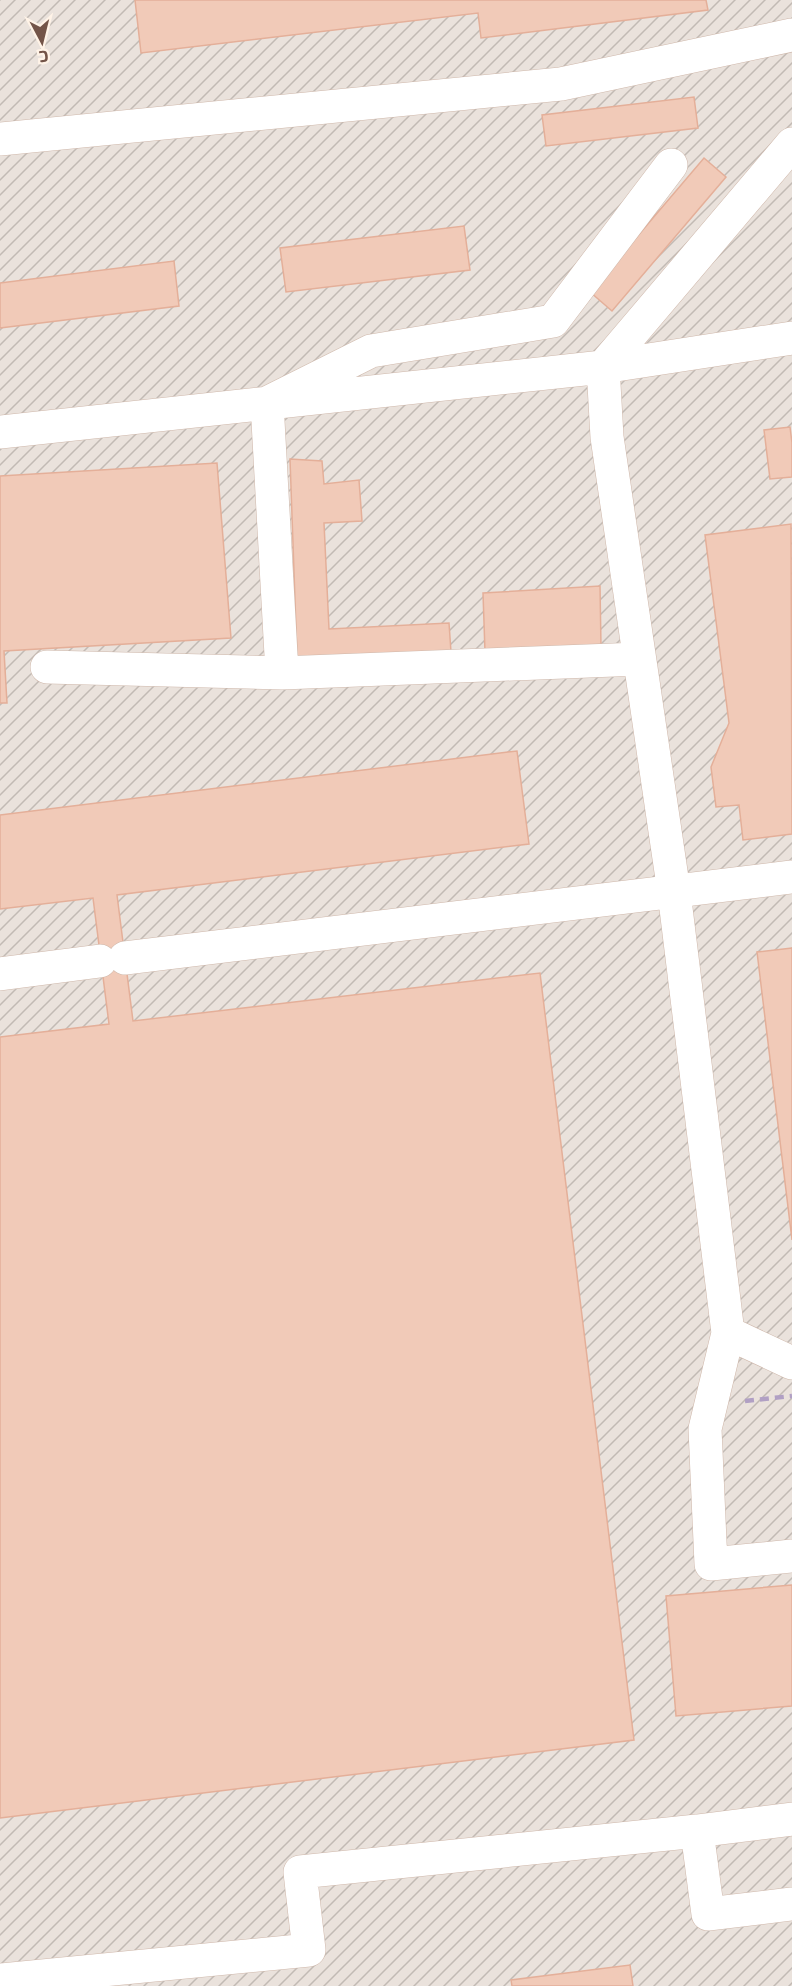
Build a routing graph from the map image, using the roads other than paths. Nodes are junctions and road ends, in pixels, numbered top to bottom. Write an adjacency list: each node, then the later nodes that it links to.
1 (792, 35): 2 (lane)
2 (0, 139)
3 (792, 144): 6 (lane)
4 (671, 165): 7 (lane)
5 (792, 338): 6 (lane)
6 (603, 367): 7 (lane); 9 (lane)
7 (267, 403): 8 (lane); 11 (lane)
8 (0, 432)
9 (639, 659): 11 (lane); 13 (lane)
10 (47, 667): 11 (lane)
11 (282, 673)
12 (792, 878): 13 (lane)
13 (674, 892): 14 (lane); 15 (lane)
14 (0, 974)
15 (728, 1334): 16 (lane); 17 (lane)
16 (792, 1364)
17 (792, 1556)
18 (792, 1820): 19 (lane)
19 (697, 1831): 20 (lane); 21 (lane)
20 (792, 1904)
21 (0, 1980)

